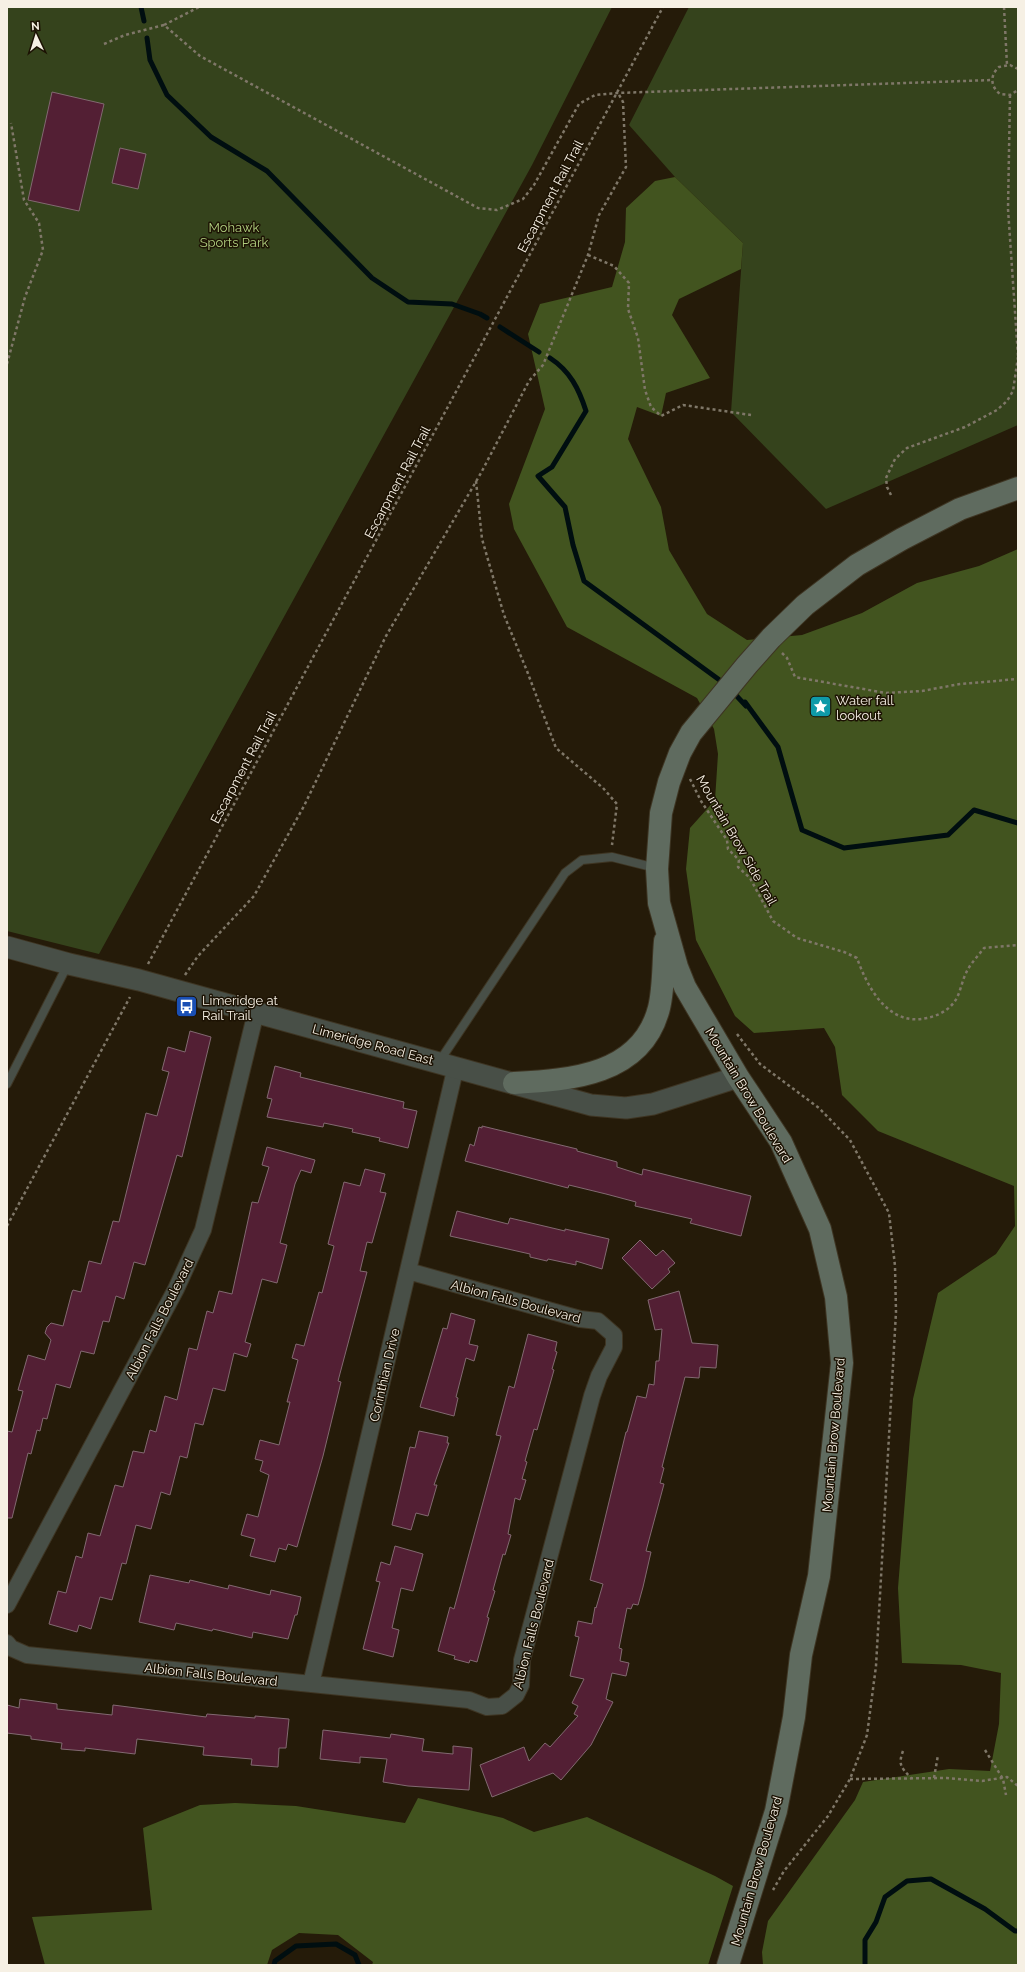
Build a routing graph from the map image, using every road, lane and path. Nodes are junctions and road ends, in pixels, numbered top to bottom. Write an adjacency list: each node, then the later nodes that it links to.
1 (199, 7): 4 (path)
2 (663, 7): 10 (path, Escarpment Rail Trail)
3 (1004, 7): 6 (path)
4 (164, 25): 5 (path); 10 (path)
5 (104, 44)
6 (1007, 65): 7 (path); 8 (path)
7 (1018, 69)
8 (992, 80): 10 (path); 11 (path)
9 (1018, 90): 11 (path)
10 (617, 92): 13 (path); 29 (path, Escarpment Rail Trail)
11 (1010, 95): 14 (path)
12 (11, 124): 15 (path)
13 (588, 255): 16 (path); 17 (path)
14 (1018, 356): 19 (path)
15 (7, 364)
16 (751, 415)
17 (476, 480): 23 (path); 30 (path)
18 (1018, 488): 20 (main road, Mountain Brow Boulevard)
19 (891, 494)
20 (775, 644): 21 (path); 24 (main road, Mountain Brow Boulevard)
21 (1018, 679)
22 (689, 778): 26 (path, Mountain Brow Side Trail)
23 (612, 858): 24 (lane); 33 (lane)
24 (656, 868): 25 (main road, Mountain Brow Boulevard)
25 (666, 934): 34 (main road, Mountain Brow Boulevard); 35 (main road)
26 (1018, 945)
27 (7, 947): 28 (street, Limeridge Road East)
28 (68, 964): 32 (street, Limeridge Road East); 36 (lane)
29 (147, 965)
30 (183, 978)
31 (133, 991): 37 (path)
32 (256, 1012): 33 (street, Limeridge Road East); 39 (street, Albion Falls Boulevard)
33 (447, 1064): 35 (street, Limeridge Road East); 38 (street, Corinthian Drive)
34 (738, 1077): 35 (street, Limeridge Road East); 51 (main road, Mountain Brow Boulevard)
35 (514, 1083)
36 (7, 1084)
37 (7, 1226)
38 (408, 1271): 41 (street, Corinthian Drive); 41 (street, Albion Falls Boulevard)
39 (7, 1605)
40 (7, 1643): 41 (street, Albion Falls Boulevard)
41 (311, 1684)
42 (985, 1750): 47 (path)
43 (903, 1751): 45 (path)
44 (938, 1755): 46 (path)
45 (911, 1778): 46 (path); 50 (path)
46 (934, 1778): 47 (path)
47 (1002, 1779): 48 (path); 49 (path)
48 (1018, 1786)
49 (1006, 1794)
50 (769, 1896)
51 (728, 1965)

